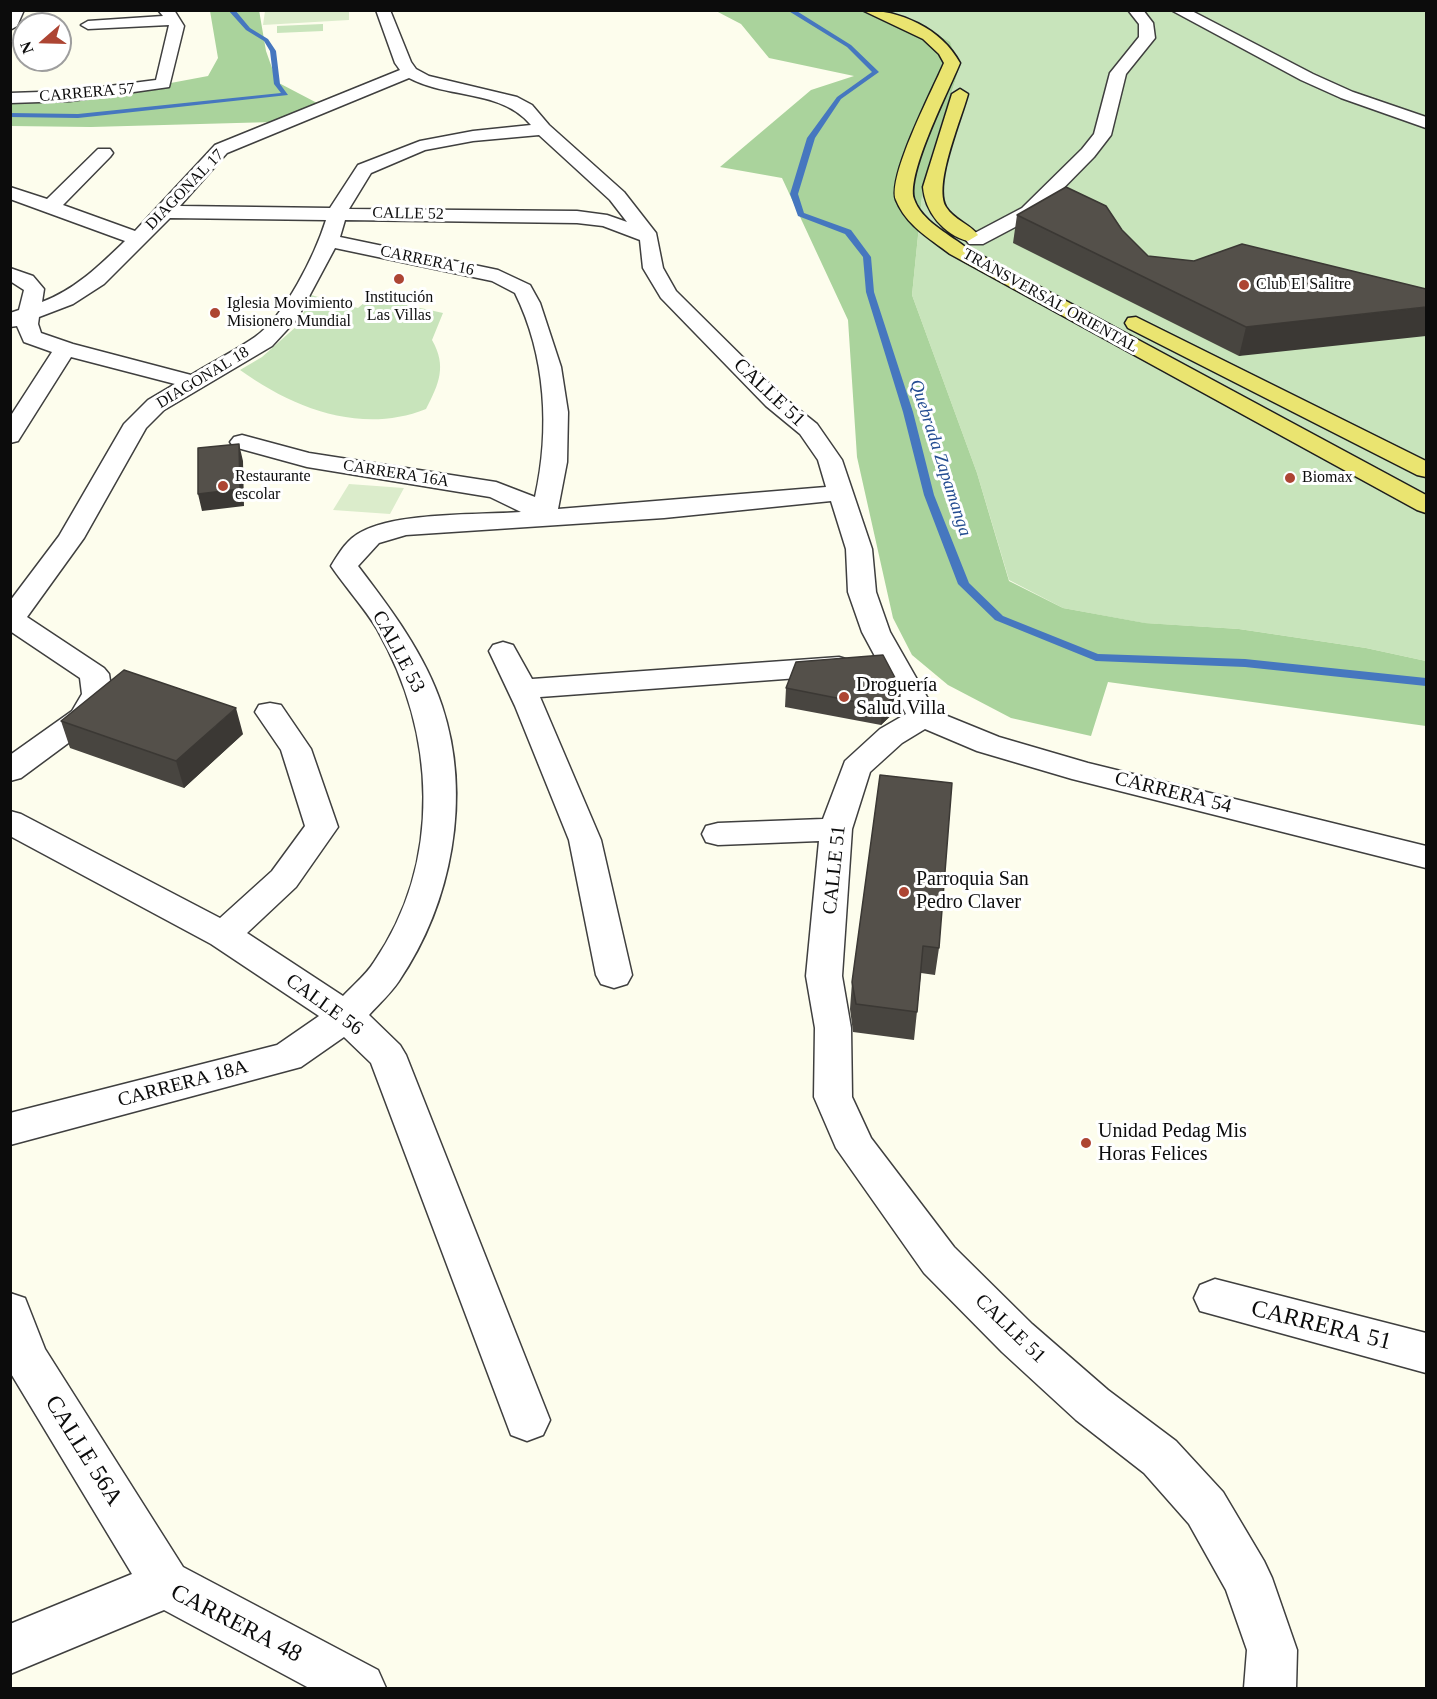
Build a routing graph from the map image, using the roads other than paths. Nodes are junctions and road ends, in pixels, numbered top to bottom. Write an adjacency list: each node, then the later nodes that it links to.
1 (17, 10): 9 (street)
2 (383, 10): 10 (street)
3 (869, 10): 33 (main road, TRANSVERSAL ORIENTAL)
4 (892, 10): 21 (main road, TRANSVERSAL ORIENTAL)
5 (1135, 10): 21 (street)
6 (1178, 10): 12 (street)
7 (170, 15): 8 (street); 11 (street, CARRERA 57)
8 (88, 25)
9 (10, 26)
10 (410, 72): 13 (street); 17 (street, DIAGONAL 17)
11 (10, 98)
12 (1426, 123)
13 (543, 129): 18 (street, DIAGONAL 18); 19 (street)
14 (104, 153): 16 (street)
15 (10, 192): 16 (street)
16 (50, 207): 20 (street)
17 (165, 212): 18 (street, CALLE 52); 20 (street, DIAGONAL 17)
18 (337, 213): 19 (street, CALLE 52); 22 (street, DIAGONAL 18)
19 (649, 237): 32 (street, CALLE 51)
20 (137, 239): 26 (street, DIAGONAL 17)
21 (976, 240): 24 (main road, TRANSVERSAL ORIENTAL)
22 (329, 241): 28 (street, DIAGONAL 18); 34 (street, CARRERA 16)
23 (10, 274): 26 (street)
24 (1068, 288)
25 (1119, 315): 31 (main road, TRANSVERSAL ORIENTAL)
26 (19, 317): 27 (street)
27 (65, 348): 28 (street); 29 (street)
28 (193, 382): 35 (street, DIAGONAL 18)
29 (10, 436)
30 (242, 442): 34 (street, CARRERA 16A)
31 (1426, 470)
32 (838, 493): 34 (street, CALLE 53); 37 (street, CALLE 51)
33 (1426, 505)
34 (543, 518): 48 (street, CALLE 53)
35 (11, 618): 41 (street)
36 (503, 651): 38 (street)
37 (891, 662): 38 (street); 40 (street, CALLE 51)
38 (520, 689): 47 (street)
39 (270, 712): 46 (street)
40 (923, 717): 43 (street, CALLE 51); 45 (street, CARRERA 54)
41 (10, 771)
42 (10, 822): 46 (street, CALLE 56)
43 (836, 829): 44 (street); 58 (street, CALLE 51)
44 (718, 834)
45 (1426, 857)
46 (223, 935): 48 (street, CALLE 56)
47 (614, 975)
48 (346, 1016): 49 (street, CARRERA 18A); 54 (street, CALLE 56)
49 (10, 1129)
50 (1215, 1298): 52 (street, CARRERA 51)
51 (10, 1312): 53 (street, CALLE 56A)
52 (1426, 1353)
53 (18, 1360): 55 (street, CALLE 56A)
54 (527, 1420)
55 (166, 1584): 56 (street, CARRERA 48); 57 (street, CARRERA 48)
56 (10, 1650)
57 (360, 1689)
58 (1270, 1689)

